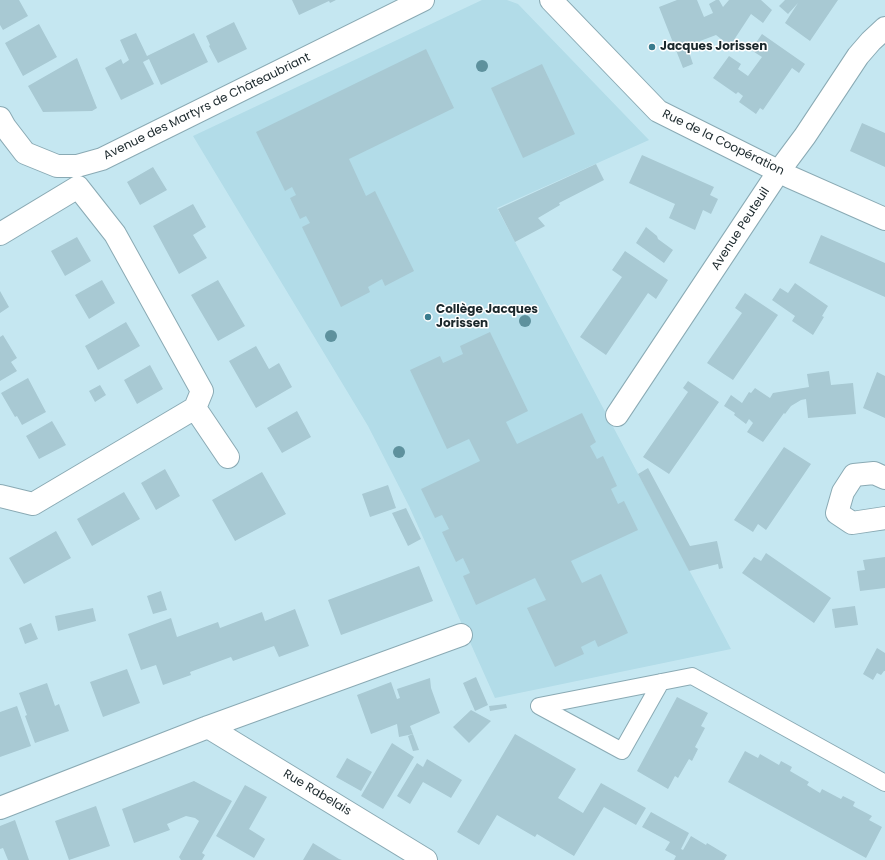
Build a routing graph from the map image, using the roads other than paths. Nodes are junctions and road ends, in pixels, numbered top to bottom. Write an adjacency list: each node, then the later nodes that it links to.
1 (423, 0): 6 (street, Avenue des Martyrs de Châteaubriant)
2 (551, 0): 5 (street, Rue de la Coopération)
3 (885, 28): 5 (street, Avenue Peuteuil)
4 (0, 118): 6 (street)
5 (779, 171): 7 (street, Rue de la Coopération); 10 (street, Avenue Peuteuil)
6 (71, 173): 8 (street, Avenue des Martyrs de Châteaubriant); 9 (street)
7 (885, 219)
8 (0, 234)
9 (194, 408): 11 (street); 13 (street)
10 (617, 416)
11 (228, 457)
12 (885, 478): 14 (street)
13 (0, 496)
14 (885, 518)
15 (461, 635): 17 (street)
16 (661, 682): 16 (lane); 18 (lane)
17 (208, 727): 19 (street); 20 (street, Rue Rabelais)
18 (885, 783)
19 (0, 808)
20 (426, 860)

